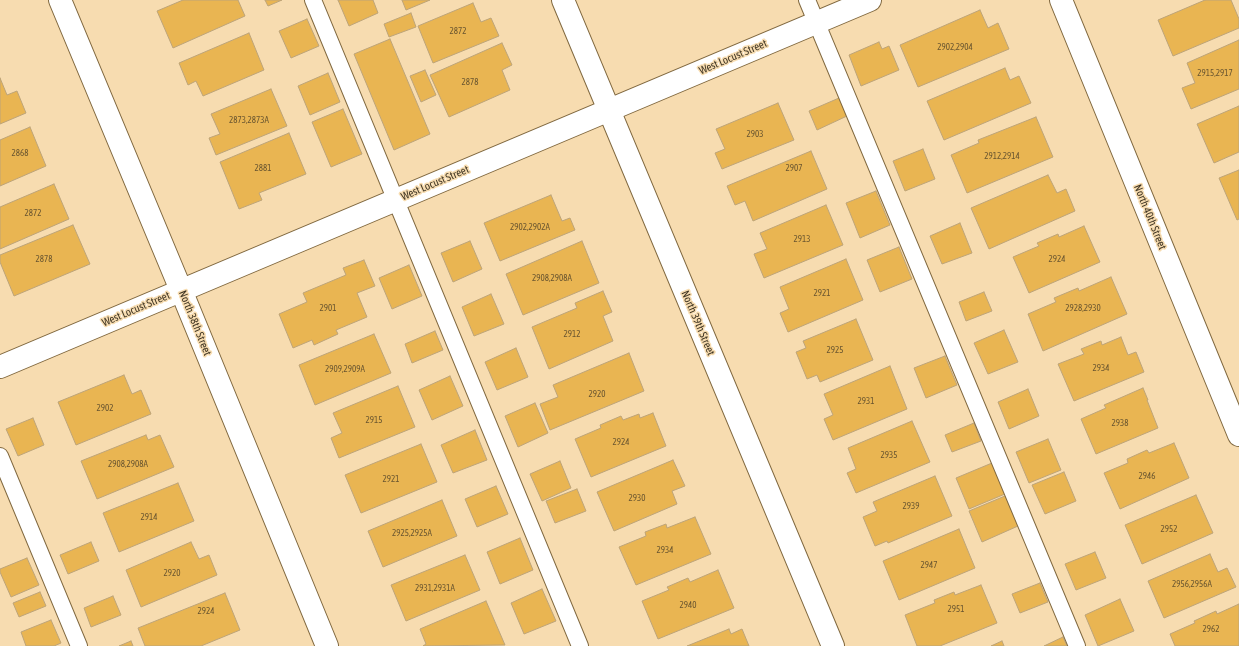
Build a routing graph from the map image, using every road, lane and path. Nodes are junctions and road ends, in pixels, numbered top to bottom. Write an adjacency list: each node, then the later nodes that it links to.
1 (60, 0): 10 (street, North 38th Street)
2 (313, 0): 9 (lane)
3 (564, 0): 8 (street, North 39th Street)
4 (808, 0): 7 (lane)
5 (870, 0): 7 (street, West Locust Street)
6 (1061, 0): 12 (street, North 40th Street)
7 (816, 22): 8 (street, West Locust Street); 18 (lane)
8 (609, 110): 9 (street, West Locust Street); 17 (street, North 39th Street)
9 (396, 200): 10 (street, West Locust Street); 16 (lane)
10 (181, 290): 11 (street, West Locust Street); 15 (street, North 38th Street)
11 (0, 367)
12 (1239, 435)
13 (0, 456): 14 (lane)
14 (79, 646)
15 (327, 646)
16 (580, 646)
17 (833, 646)
18 (1077, 646)

